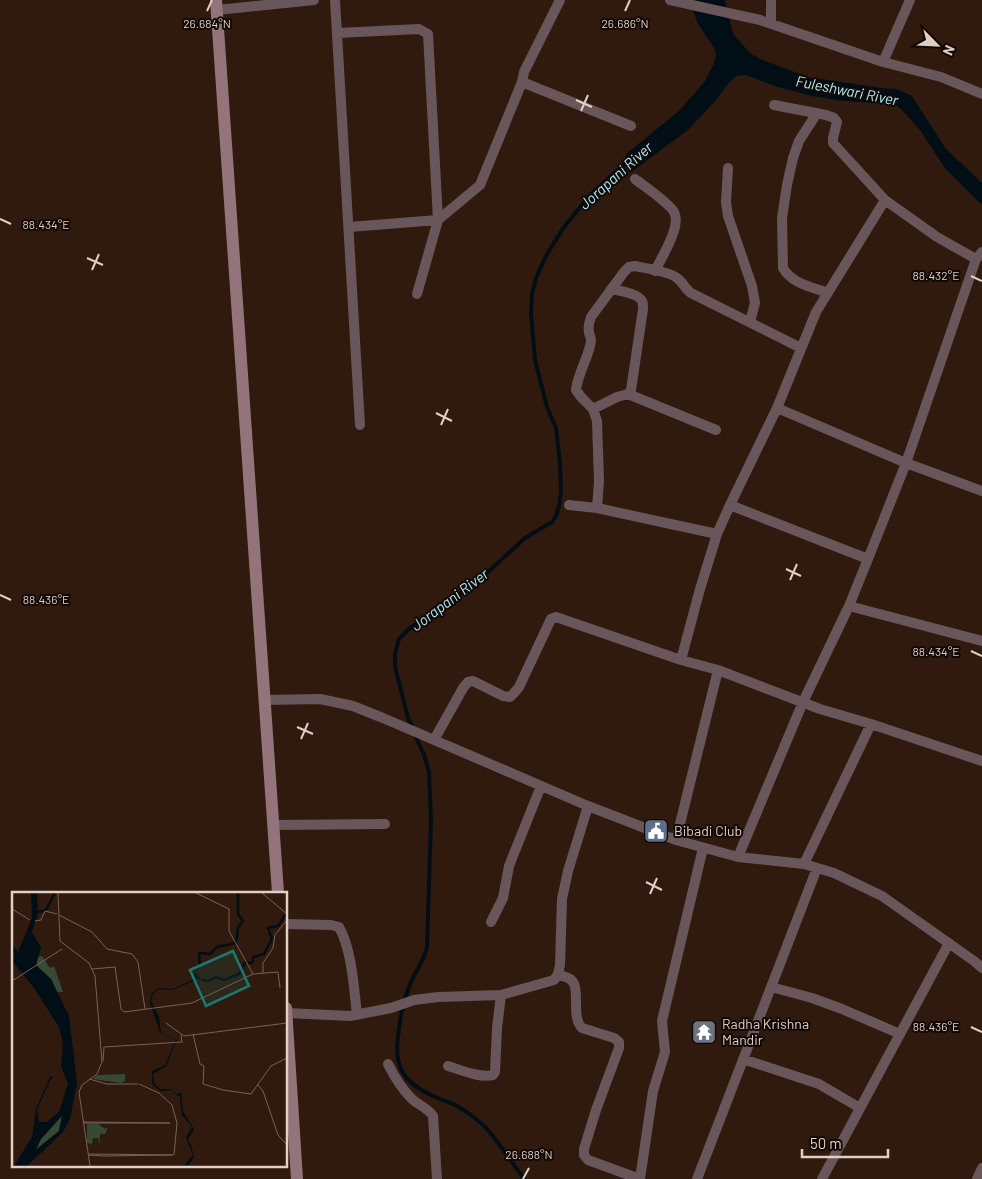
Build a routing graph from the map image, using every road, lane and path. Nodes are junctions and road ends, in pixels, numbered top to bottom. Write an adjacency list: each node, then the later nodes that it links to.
1 (314, 0): 7 (street)
2 (335, 0): 9 (street)
3 (560, 0): 11 (street)
4 (673, 0): 8 (street)
5 (771, 0): 8 (street)
6 (910, 0): 10 (street)
7 (216, 5): 44 (main road)
8 (772, 24): 10 (street)
9 (338, 33): 19 (street); 20 (street)
10 (883, 62): 12 (street)
11 (522, 82): 15 (street); 19 (street)
12 (982, 94)
13 (774, 105): 14 (street)
14 (817, 113): 18 (street); 24 (street)
15 (630, 126)
16 (728, 168): 26 (street)
17 (635, 179): 22 (street)
18 (885, 200): 21 (street); 24 (street)
19 (438, 220): 20 (street); 25 (street)
20 (349, 227): 31 (street)
21 (979, 255): 33 (street)
22 (655, 271): 23 (street); 26 (street)
23 (611, 289): 28 (street); 30 (street)
24 (828, 293): 27 (street)
25 (417, 294)
26 (750, 322): 27 (street)
27 (801, 348): 29 (street)
28 (628, 394): 30 (street); 32 (street)
29 (777, 408): 33 (street); 36 (street)
30 (593, 409): 37 (street)
31 (360, 425)
32 (716, 430)
33 (906, 463): 34 (street); 39 (street)
34 (982, 492)
35 (569, 505): 37 (street)
36 (730, 505): 38 (street); 39 (street)
37 (596, 508): 38 (street)
38 (718, 534): 42 (street)
39 (868, 559): 40 (street)
40 (849, 606): 41 (street); 45 (street)
41 (982, 641)
42 (681, 660): 43 (street); 47 (street)
43 (718, 670): 45 (street); 53 (street)
44 (265, 700): 47 (street); 52 (main road)
45 (803, 702): 46 (street); 55 (street)
46 (871, 724): 48 (street); 56 (street)
47 (433, 740): 49 (street)
48 (982, 761)
49 (541, 786): 50 (street); 59 (street)
50 (588, 806): 53 (street); 63 (street)
51 (385, 824): 52 (street)
52 (274, 825): 58 (main road)
53 (676, 840): 54 (street)
54 (703, 848): 55 (street); 63 (street)
55 (738, 857): 56 (street)
56 (804, 864): 57 (street)
57 (817, 868): 61 (street); 64 (street)
58 (278, 892)
59 (491, 922)
60 (288, 924): 67 (street)
61 (949, 943): 62 (street); 69 (street)
62 (982, 968)
63 (558, 974): 65 (street)
64 (771, 986): 69 (street); 70 (street)
65 (501, 995): 67 (street); 72 (street)
66 (288, 1013): 67 (street)
67 (357, 1015)
68 (288, 1030): 75 (main road)
69 (900, 1034): 73 (street)
70 (743, 1059): 73 (street); 77 (street)
71 (388, 1064): 76 (street)
72 (448, 1066)
73 (860, 1108): 78 (street)
74 (982, 1168): 79 (street)
75 (297, 1179)
76 (436, 1179)
77 (697, 1179)
78 (822, 1179)
79 (976, 1179)

